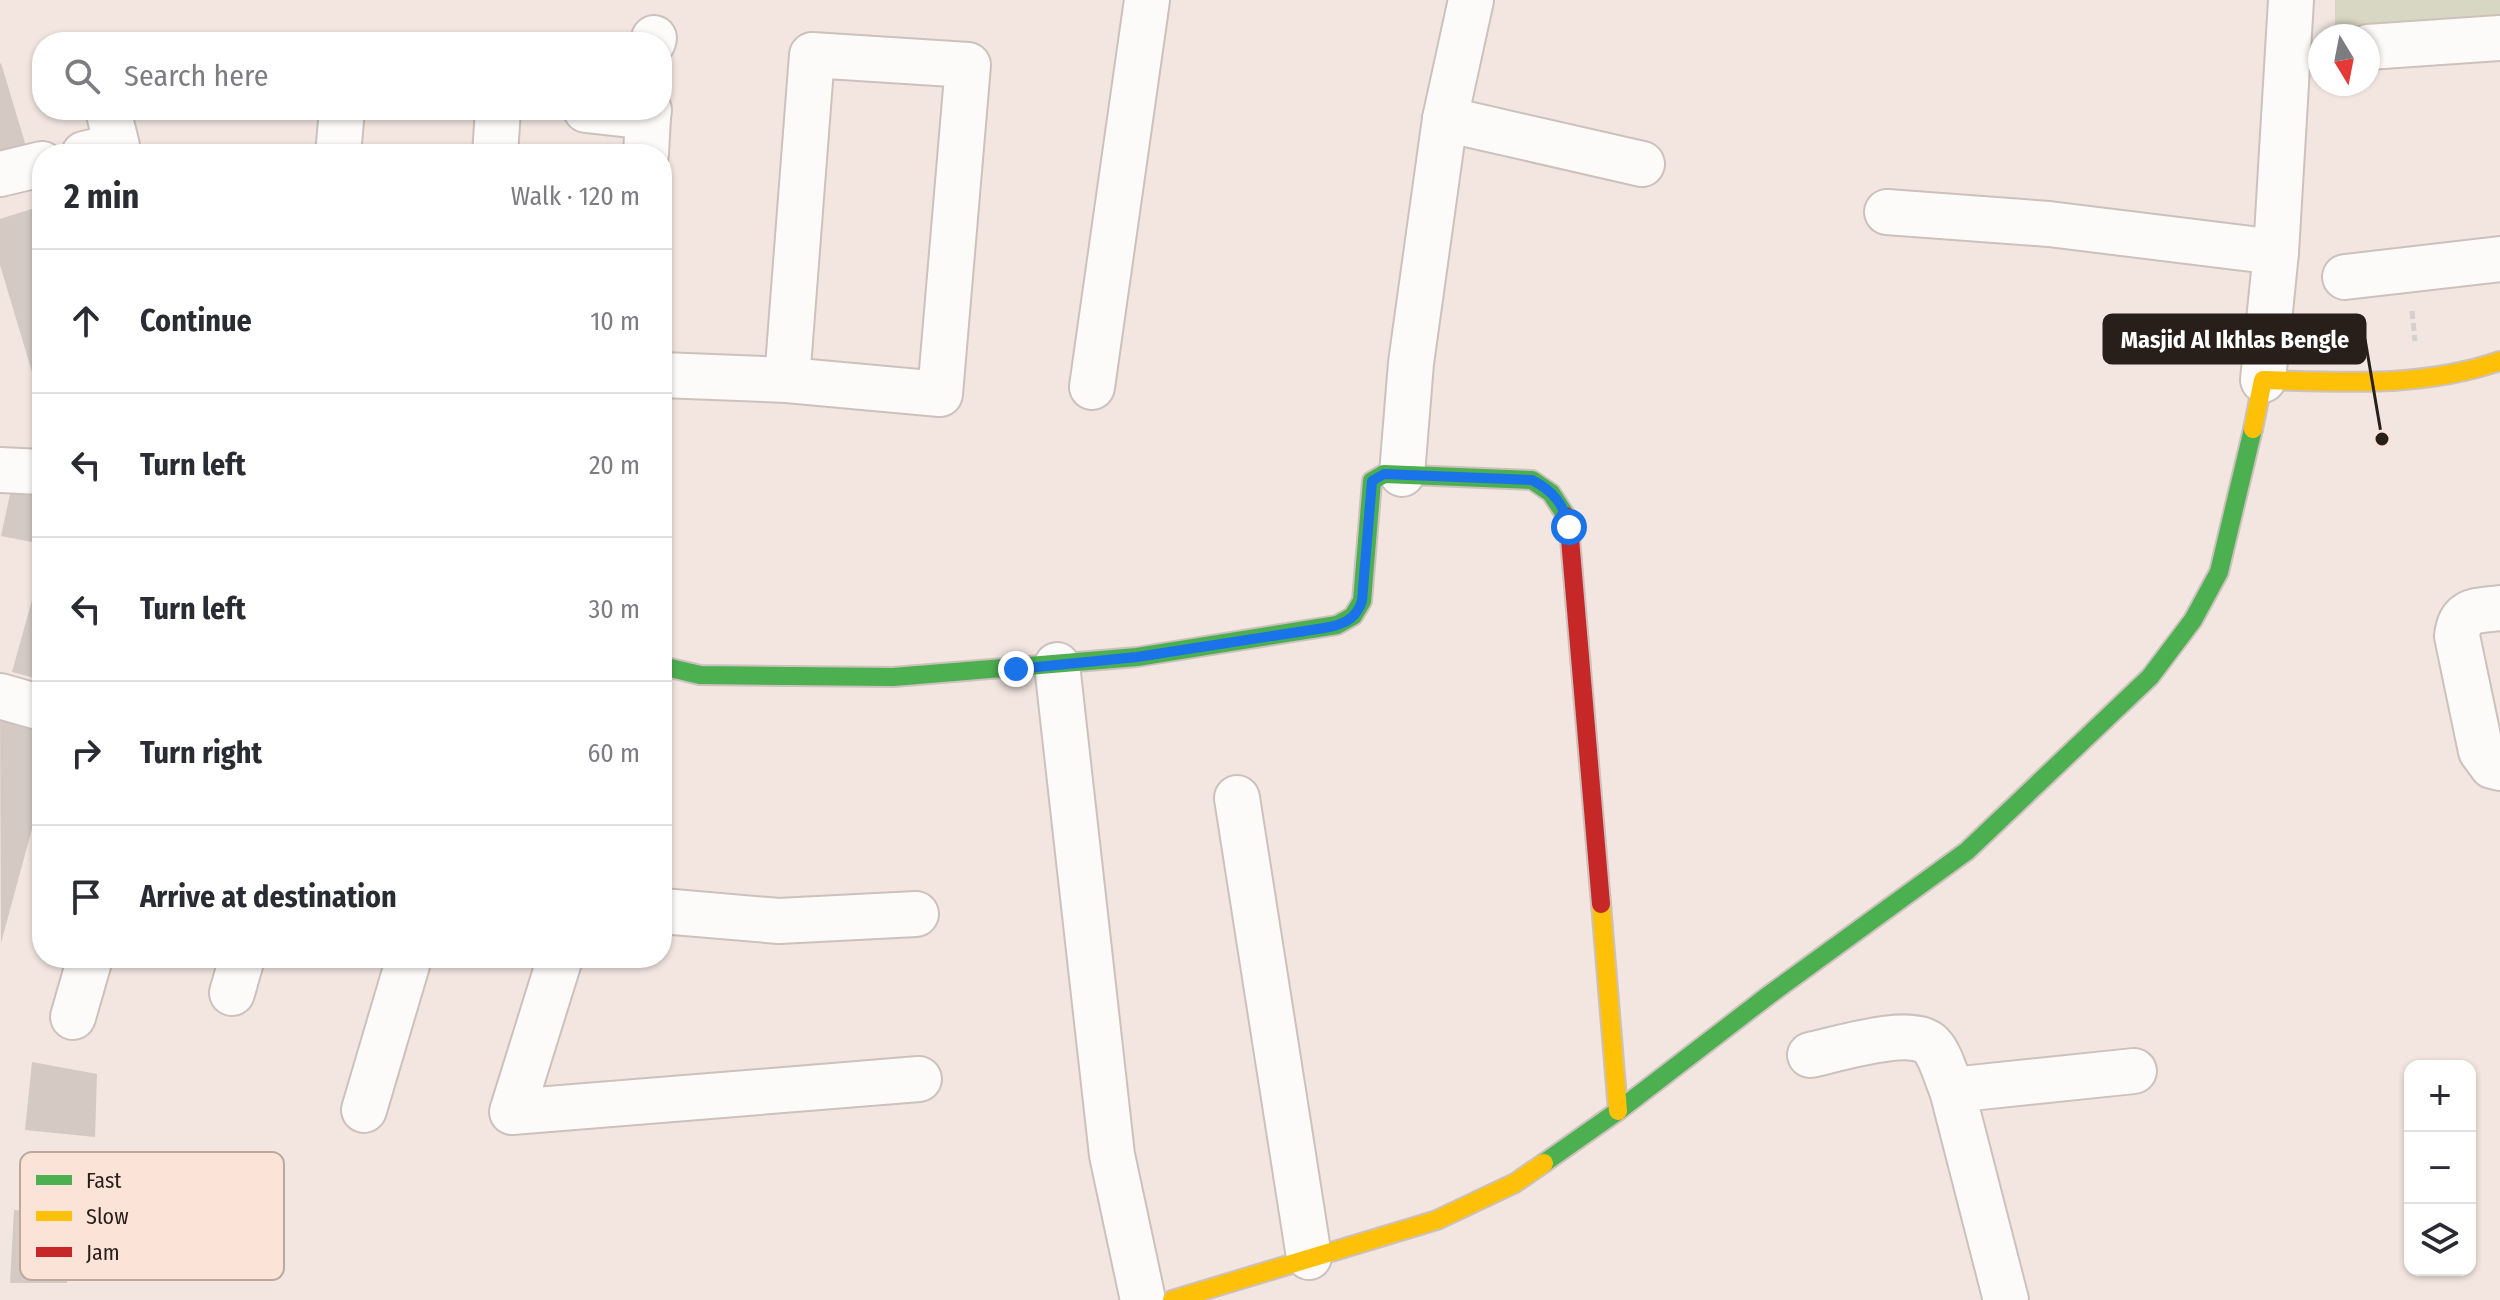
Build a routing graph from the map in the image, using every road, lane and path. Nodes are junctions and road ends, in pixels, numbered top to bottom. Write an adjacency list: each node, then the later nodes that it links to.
1 (1147, 0): 28 (street)
2 (1471, 0): 8 (street)
3 (2291, 0): 19 (street)
4 (2317, 0): 5 (street)
5 (2317, 24)
6 (2500, 38): 7 (street)
7 (2380, 46)
8 (1445, 119): 15 (street); 31 (street)
9 (341, 120): 13 (street)
10 (497, 120): 14 (street)
11 (622, 120): 12 (street)
12 (648, 127)
13 (339, 144)
14 (496, 144)
15 (1642, 164)
16 (32, 166): 17 (street)
17 (0, 174)
18 (1887, 212): 19 (street)
19 (2276, 252): 26 (street)
20 (2500, 259): 21 (street)
21 (2408, 270): 22 (street); 27 (path)
22 (2345, 277)
23 (2500, 361): 27 (street)
24 (672, 375): 25 (street)
25 (787, 380): 25 (street)
26 (2263, 380): 27 (street); 50 (street)
27 (2420, 380)
28 (1092, 387)
29 (0, 470): 30 (street)
30 (32, 472)
31 (1402, 474): 33 (street); 50 (street)
32 (2500, 608): 37 (street)
33 (1057, 665): 34 (street); 53 (street)
34 (672, 668)
35 (0, 696): 36 (street)
36 (32, 705)
37 (2500, 768)
38 (1237, 798): 51 (street)
39 (672, 912): 40 (street)
40 (916, 914)
41 (87, 968): 44 (street)
42 (406, 968): 49 (street)
43 (557, 968): 47 (street)
44 (73, 1017)
45 (1810, 1055): 48 (street)
46 (2134, 1071): 48 (street)
47 (919, 1079)
48 (1952, 1090): 54 (street)
49 (364, 1110)
50 (1618, 1111): 51 (street)
51 (1309, 1257): 52 (street)
52 (1193, 1297)
53 (1143, 1300)
54 (2006, 1300)

